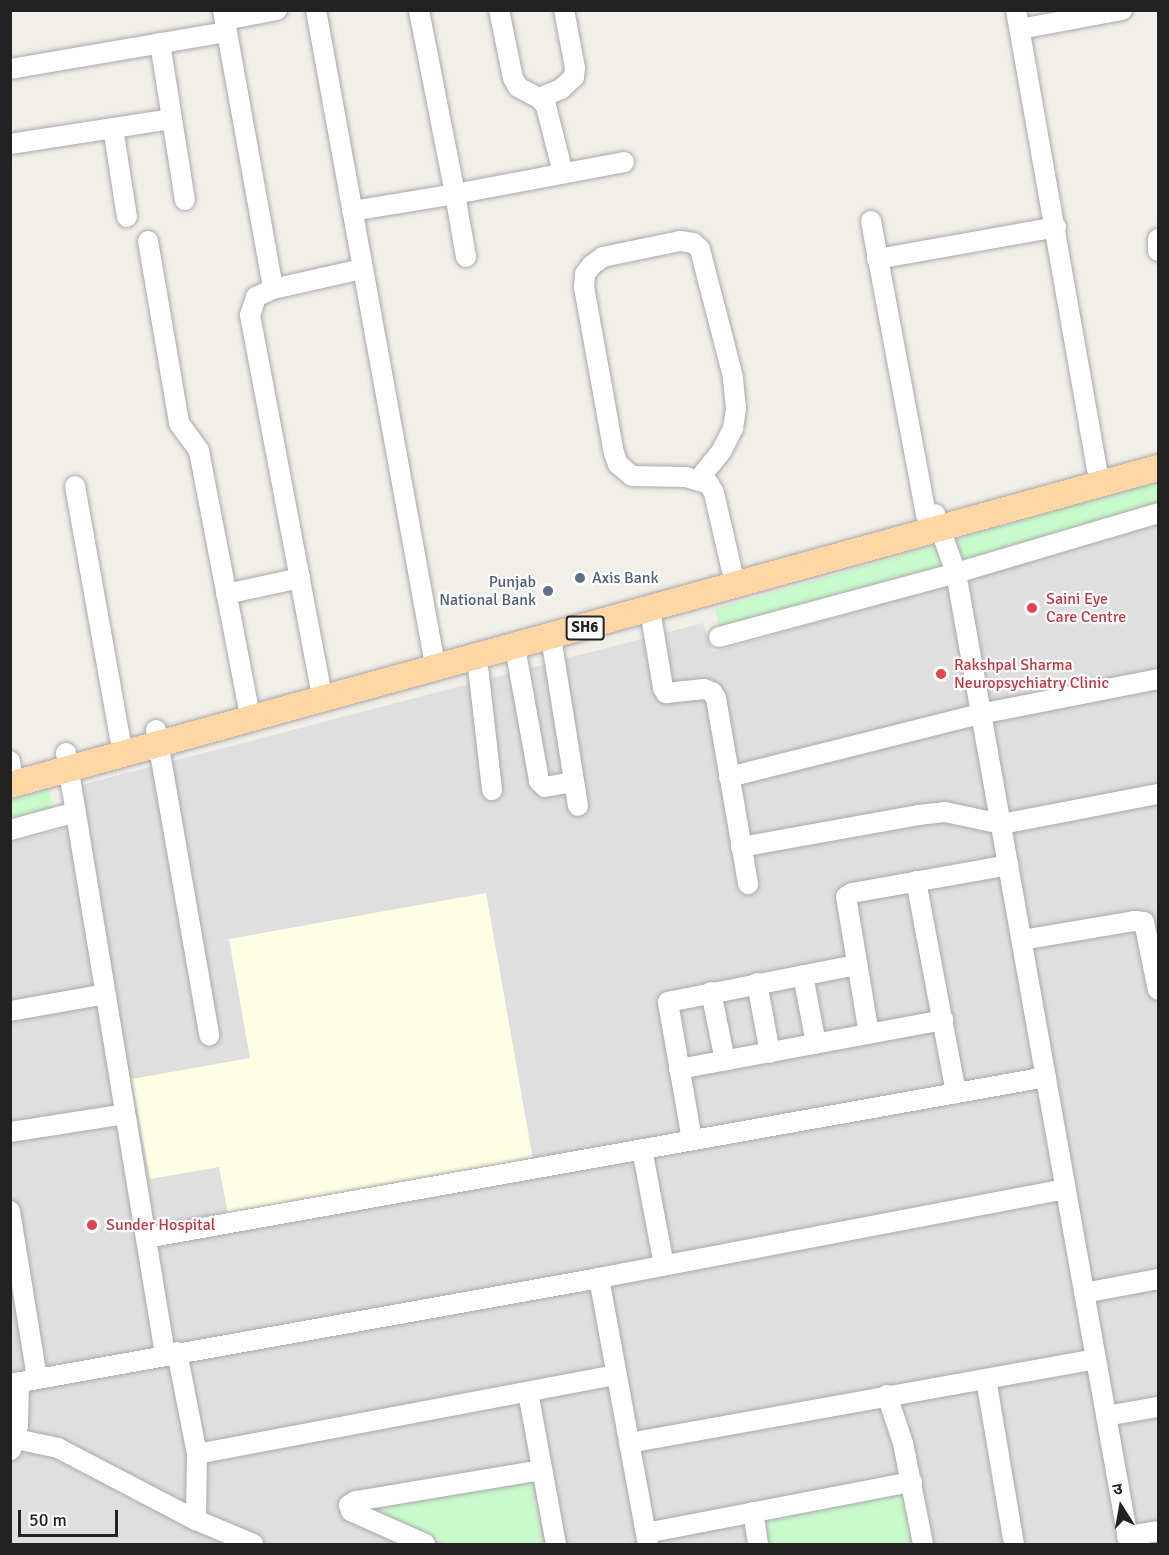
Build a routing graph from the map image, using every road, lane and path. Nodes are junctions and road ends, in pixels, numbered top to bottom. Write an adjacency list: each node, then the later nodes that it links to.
1 (277, 10): 8 (street)
2 (316, 10): 19 (street)
3 (419, 10): 17 (street)
4 (499, 10): 11 (street)
5 (564, 10): 11 (street)
6 (1122, 10): 7 (street)
7 (1018, 20): 22 (street)
8 (225, 21): 9 (street); 29 (street)
9 (160, 44): 10 (street); 12 (street)
10 (10, 69)
11 (538, 98): 16 (street)
12 (172, 119): 13 (street); 18 (street)
13 (113, 128): 14 (street); 20 (street)
14 (10, 144)
15 (624, 162): 16 (street)
16 (563, 172): 17 (street)
17 (454, 194): 19 (street); 26 (street)
18 (185, 200)
19 (352, 211): 28 (street)
20 (127, 217)
21 (870, 221): 27 (street)
22 (1056, 227): 27 (street); 32 (street)
23 (1158, 239): 25 (street)
24 (147, 241): 40 (street)
25 (1158, 251)
26 (466, 257)
27 (877, 260): 36 (street)
28 (362, 269): 29 (street); 45 (street)
29 (273, 289): 39 (street)
30 (1158, 452): 32 (main road, SH6)
31 (1158, 468): 36 (main road, SH6)
32 (1097, 469): 36 (main road, SH6)
33 (699, 479): 33 (street); 37 (street)
34 (75, 486): 52 (street)
35 (1158, 513): 38 (street)
36 (933, 519): 37 (main road, SH6); 38 (street); 41 (main road, SH6)
37 (732, 570): 45 (main road, SH6)
38 (956, 573): 43 (street); 50 (street)
39 (300, 578): 40 (street); 48 (street)
40 (226, 594): 49 (street)
41 (650, 610): 42 (main road, SH6); 55 (street)
42 (551, 637): 44 (main road, SH6); 56 (street)
43 (719, 637)
44 (515, 647): 46 (main road, SH6); 56 (street)
45 (433, 654): 48 (main road, SH6)
46 (477, 658): 51 (main road, SH6); 57 (street)
47 (1158, 680): 50 (street)
48 (320, 685): 49 (main road, SH6)
49 (248, 705): 51 (main road, SH6)
50 (980, 714): 55 (street); 61 (street)
51 (157, 737): 52 (main road, SH6); 53 (main road, SH6); 77 (street)
52 (120, 740): 53 (main road, SH6)
53 (67, 761): 54 (main road, SH6); 60 (street)
54 (11, 770)
55 (729, 777): 63 (street)
56 (574, 782): 59 (street)
57 (492, 789)
58 (1158, 794): 61 (street)
59 (578, 806)
60 (76, 812): 62 (street); 73 (street)
61 (1002, 824): 63 (street); 64 (street)
62 (10, 830)
63 (741, 847): 66 (street)
64 (1009, 865): 65 (street); 67 (street)
65 (916, 881): 68 (street); 75 (street)
66 (748, 884)
67 (1022, 940): 71 (street); 82 (street)
68 (857, 965): 69 (street); 76 (street)
69 (803, 975): 70 (street); 78 (street)
70 (757, 983): 72 (street); 79 (street)
71 (1158, 990)
72 (711, 992): 80 (street); 81 (street)
73 (106, 994): 74 (street); 84 (street)
74 (10, 1011)
75 (943, 1020): 76 (street); 83 (street)
76 (870, 1034): 78 (street)
77 (209, 1035)
78 (816, 1044): 79 (street)
79 (770, 1053): 80 (street)
80 (725, 1061): 81 (street)
81 (679, 1070): 86 (street)
82 (1046, 1077): 83 (street); 88 (street)
83 (956, 1093): 86 (street)
84 (125, 1114): 85 (street); 90 (street)
85 (10, 1132)
86 (692, 1140): 87 (street)
87 (642, 1149): 90 (street); 92 (street)
88 (1066, 1189): 92 (street); 95 (street)
89 (10, 1211): 91 (street)
90 (146, 1238): 96 (street)
91 (14, 1256): 100 (street)
92 (664, 1265): 93 (street)
93 (599, 1278): 96 (street); 98 (street)
94 (1158, 1280): 95 (street)
95 (1084, 1293): 97 (street)
96 (171, 1353): 100 (street); 107 (street)
97 (1096, 1359): 99 (street); 104 (street)
98 (617, 1375): 101 (street); 105 (street)
99 (986, 1379): 102 (street); 120 (street)
100 (22, 1382): 106 (street)
101 (528, 1392): 107 (street); 108 (street)
102 (887, 1395): 105 (street); 109 (street)
103 (1158, 1407): 104 (street)
104 (1106, 1416): 114 (street)
105 (630, 1443): 113 (street)
106 (13, 1445): 111 (street)
107 (196, 1454): 111 (street)
108 (542, 1470): 116 (street); 117 (street)
109 (912, 1482): 110 (street); 119 (street)
110 (753, 1512): 113 (street); 118 (street)
111 (196, 1520): 115 (street)
112 (1158, 1531): 114 (street)
113 (647, 1539)
114 (1128, 1540)
115 (253, 1545)
116 (425, 1545)
117 (556, 1545)
118 (758, 1545)
119 (923, 1545)
120 (1014, 1545)

